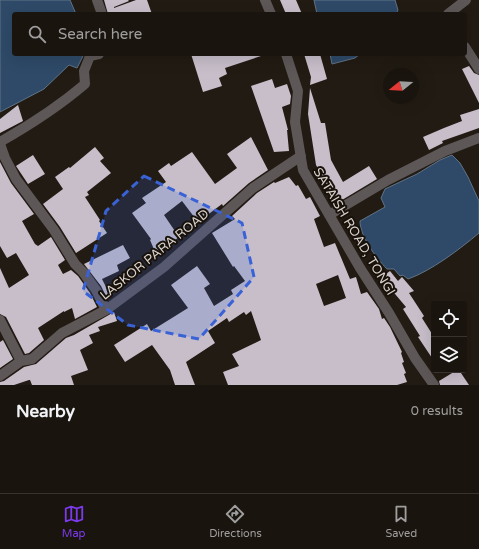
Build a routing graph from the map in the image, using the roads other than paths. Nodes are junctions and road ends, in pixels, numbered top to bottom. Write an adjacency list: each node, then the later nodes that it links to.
1 (97, 0): 4 (street)
2 (265, 0): 5 (street)
3 (466, 0): 6 (street)
4 (101, 12)
5 (270, 12)
6 (451, 12)
7 (467, 50): 10 (street)
8 (90, 56): 12 (street)
9 (287, 56): 13 (street, SATAISH ROAD, TONGI)
10 (479, 69)
11 (479, 138): 14 (street)
12 (0, 143): 15 (street)
13 (301, 156): 14 (street, SATAISH ROAD, TONGI); 15 (street, LASKOR PARA ROAD)
14 (329, 215): 19 (street, SATAISH ROAD, TONGI)
15 (106, 310): 17 (street, LASKOR PARA ROAD)
16 (0, 320): 17 (street)
17 (21, 361): 18 (street, LASKOR PARA ROAD)
18 (0, 376)
19 (434, 385)

